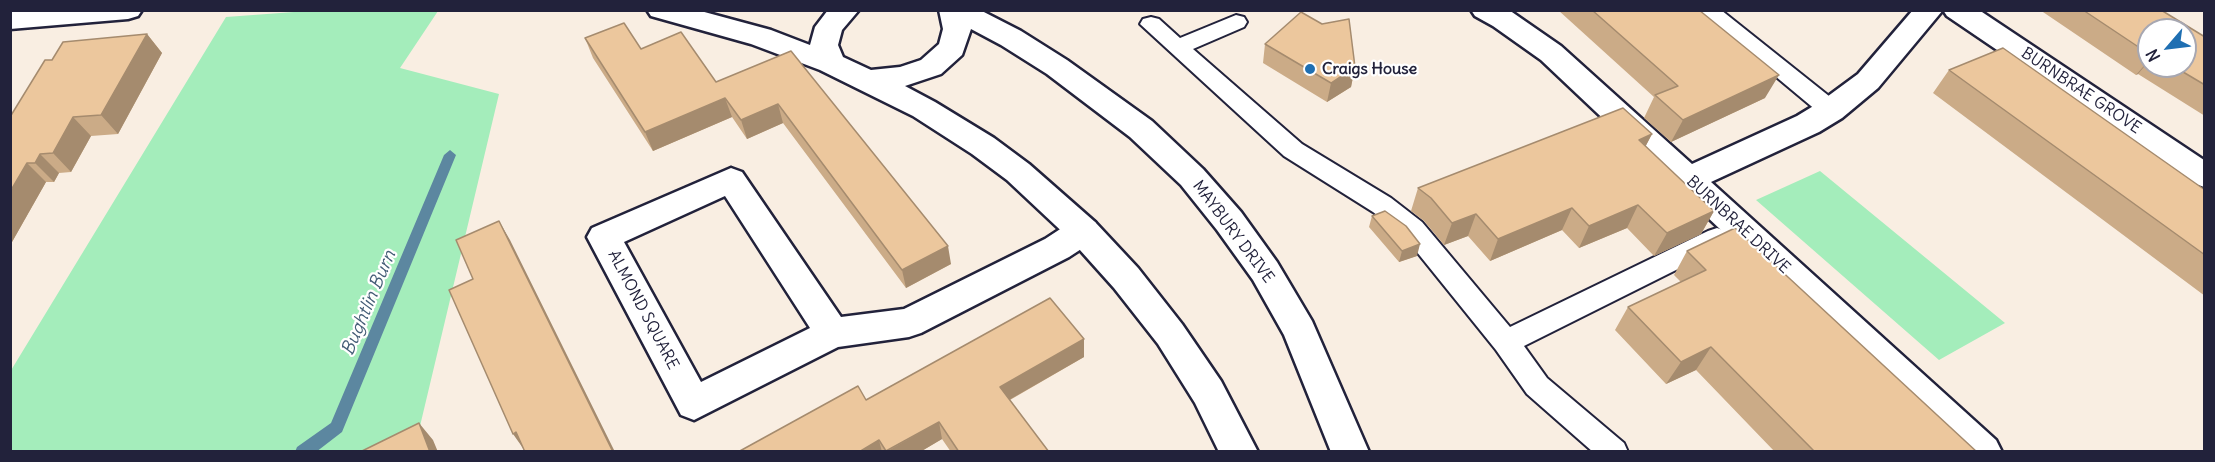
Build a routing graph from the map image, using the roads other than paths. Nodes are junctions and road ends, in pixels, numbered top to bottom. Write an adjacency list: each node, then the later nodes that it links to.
1 (128, 10): 9 (street)
2 (661, 10): 13 (street, MAYBURY DRIVE)
3 (845, 10): 13 (street)
4 (955, 10): 14 (street, MAYBURY DRIVE); 23 (street, MAYBURY DRIVE)
5 (1485, 10): 17 (street, BURNBRAE DRIVE)
6 (1706, 10): 15 (lane)
7 (1929, 10): 15 (street)
8 (1957, 10): 16 (street, BURNBRAE GROVE)
9 (10, 20)
10 (1236, 22): 12 (lane)
11 (1152, 24): 12 (lane)
12 (1178, 47): 21 (lane)
13 (830, 63): 14 (street, MAYBURY DRIVE)
14 (868, 80): 19 (street, MAYBURY DRIVE)
15 (1831, 110): 17 (street)
16 (2205, 175)
17 (1689, 179): 18 (street, BURNBRAE DRIVE)
18 (1741, 228): 21 (lane); 25 (street, BURNBRAE DRIVE)
19 (1083, 231): 20 (street, ALMOND SQUARE); 22 (street, MAYBURY DRIVE)
20 (832, 333): 20 (street, ALMOND SQUARE)
21 (1506, 342): 24 (lane)
22 (1239, 452)
23 (1350, 452)
24 (1614, 452)
25 (1983, 452)

